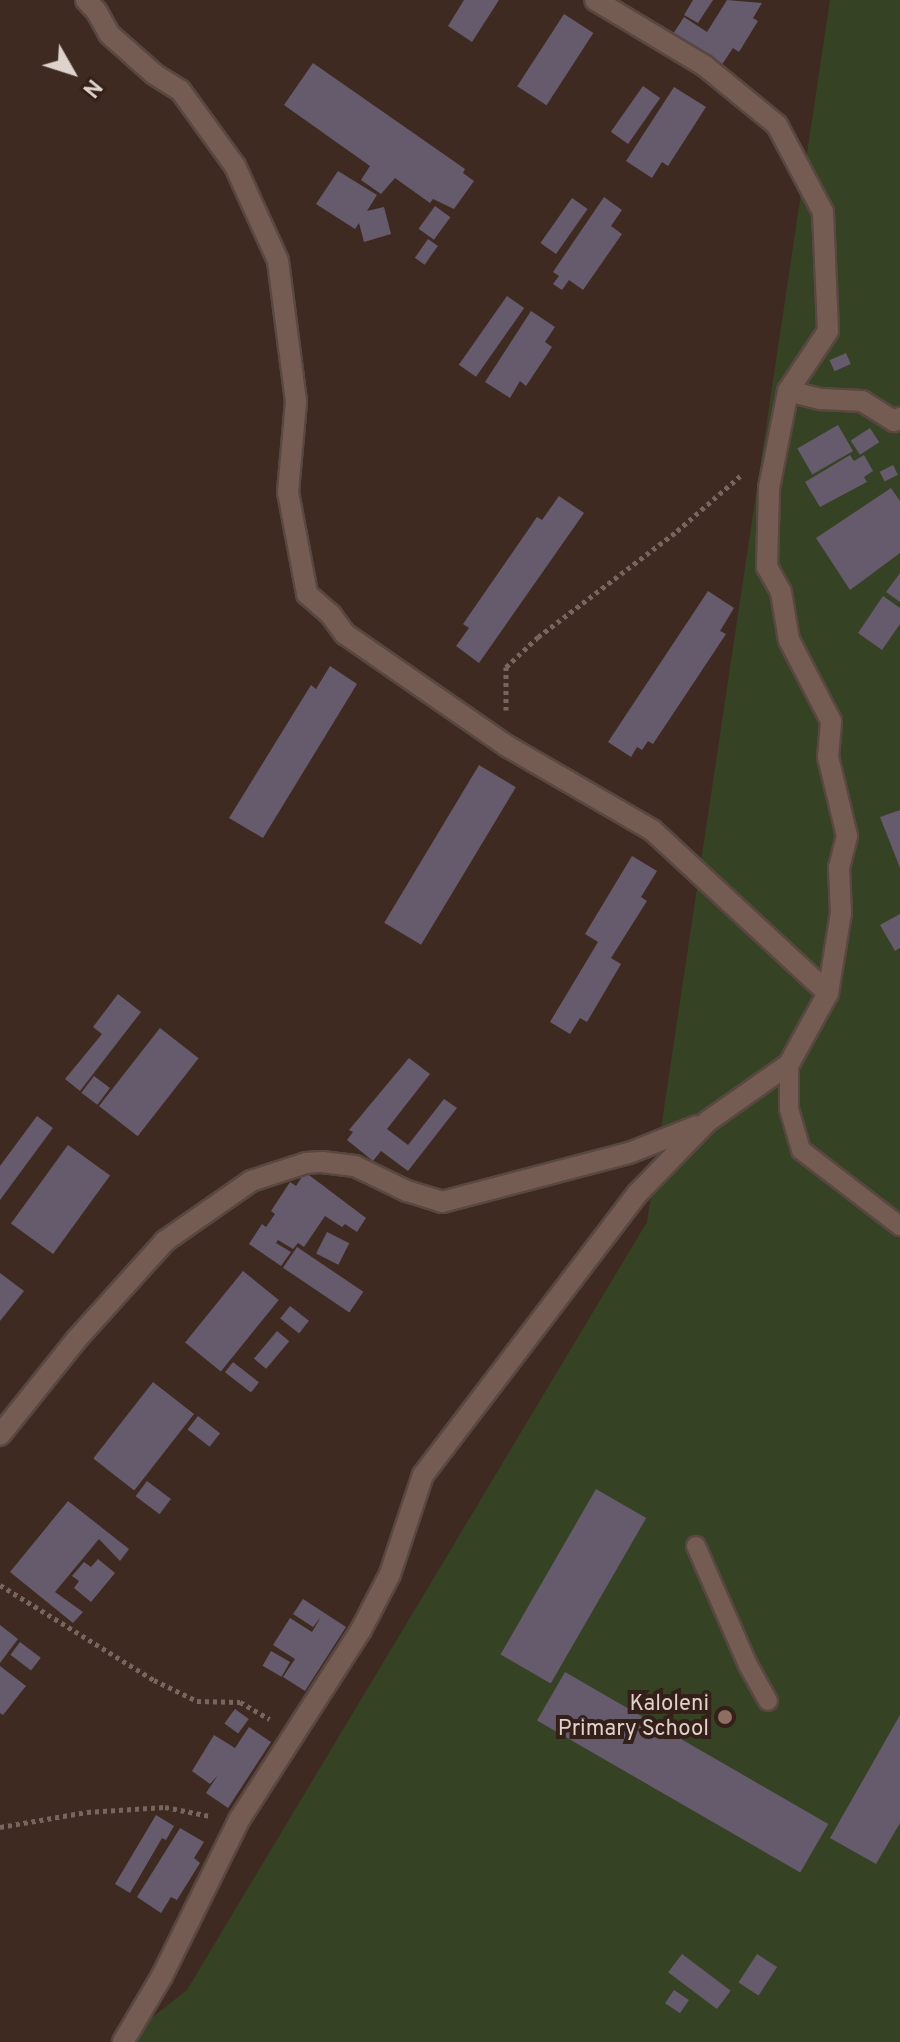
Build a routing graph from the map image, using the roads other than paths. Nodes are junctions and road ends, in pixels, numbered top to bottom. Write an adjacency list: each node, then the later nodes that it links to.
1 (86, 0): 5 (street)
2 (595, 0): 3 (street)
3 (788, 391): 4 (street); 5 (street)
4 (900, 418)
5 (828, 993): 6 (street)
6 (789, 1064): 7 (street); 8 (lane)
7 (708, 1121): 9 (street); 12 (street)
8 (900, 1226)
9 (0, 1435)
10 (696, 1546): 11 (lane)
11 (768, 1701)
12 (123, 2042)

